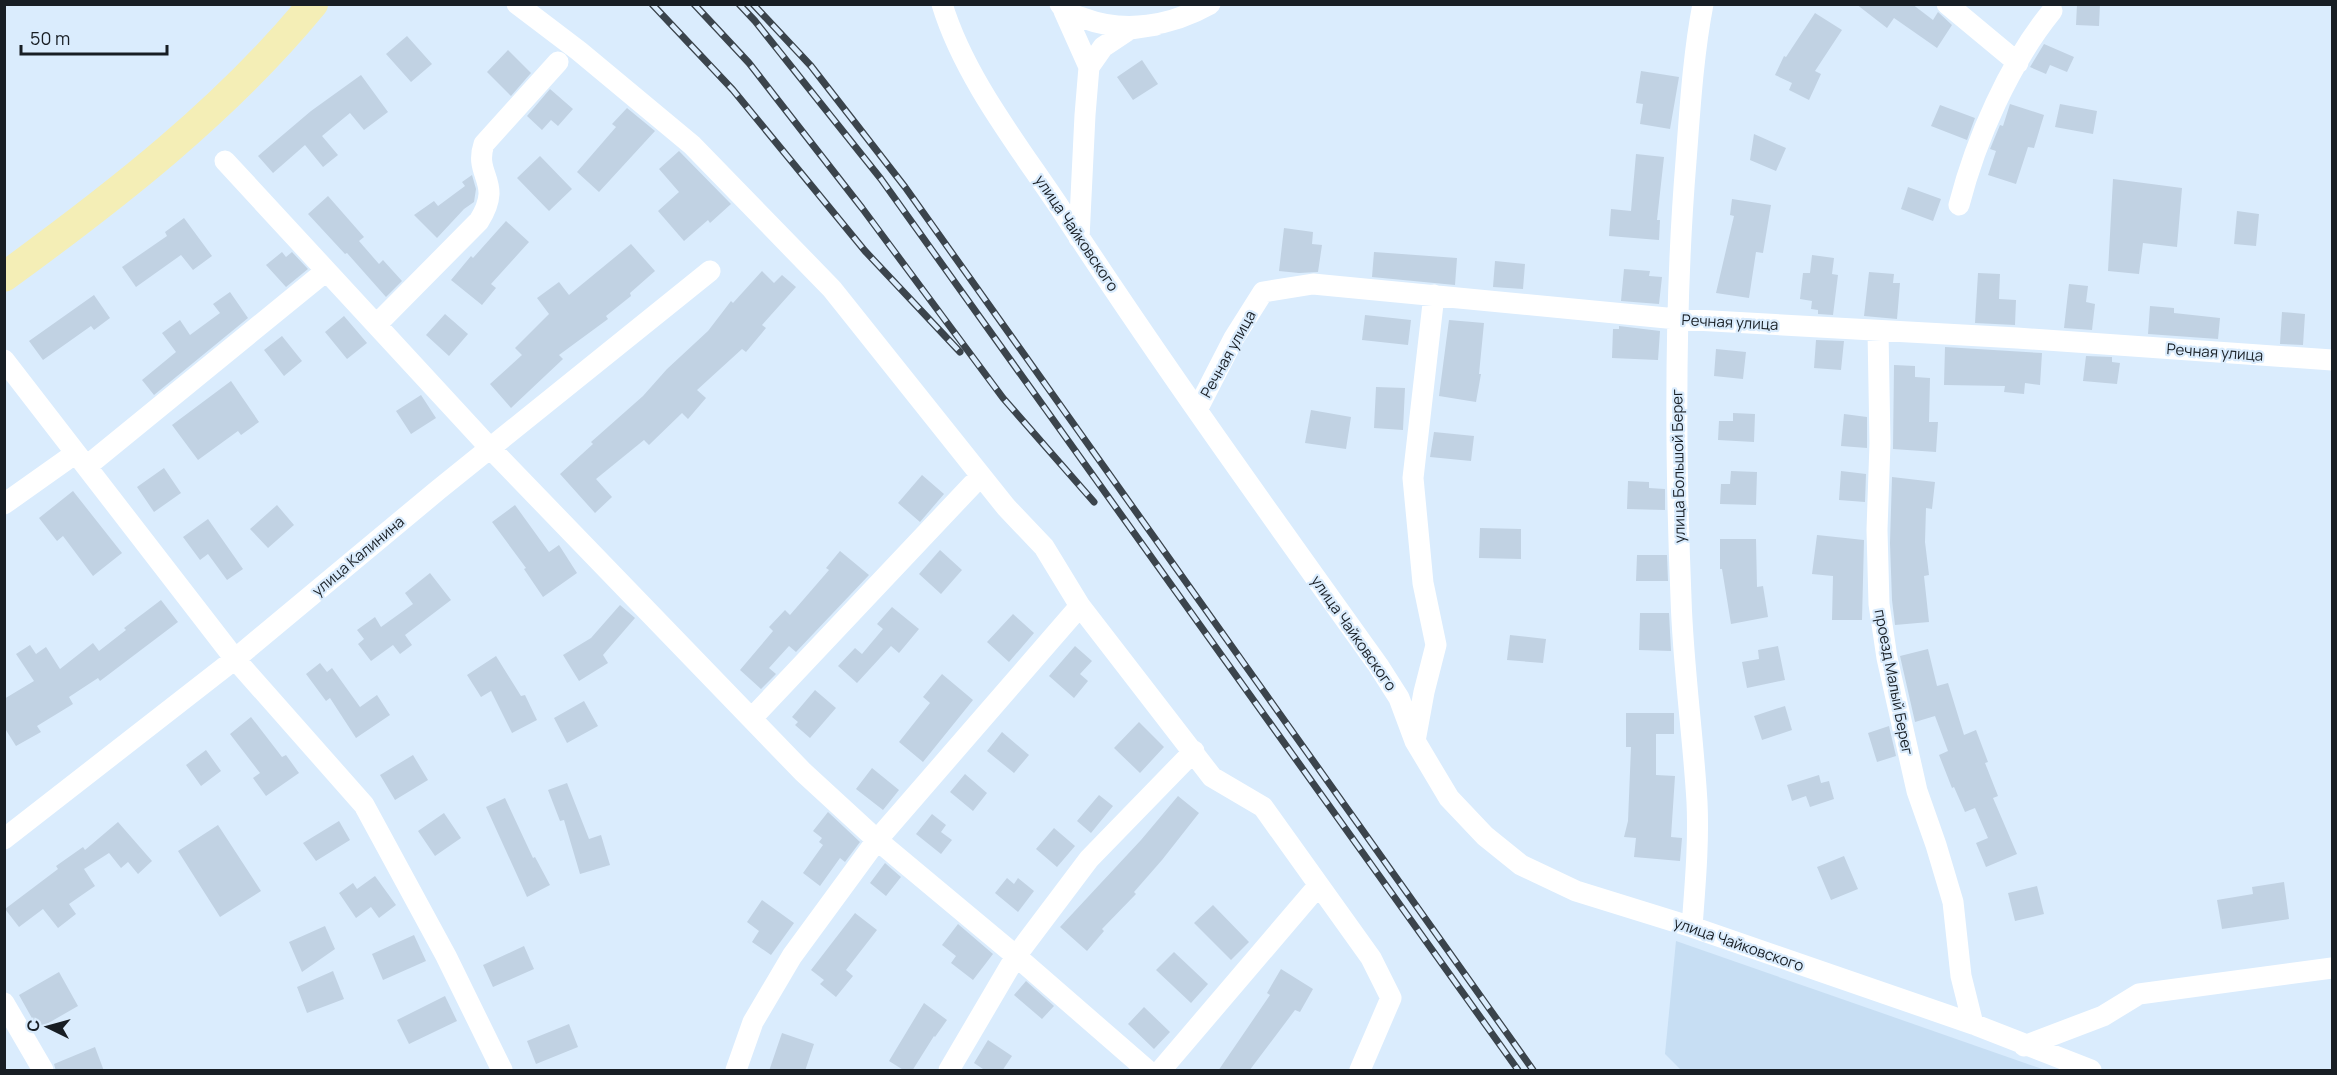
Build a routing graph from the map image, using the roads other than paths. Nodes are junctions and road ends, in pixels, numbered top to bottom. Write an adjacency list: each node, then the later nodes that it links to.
1 (313, 4): 18 (street)
2 (517, 4): 30 (street)
3 (942, 4): 15 (street, улица Чайковского)
4 (1210, 4): 9 (street)
5 (1703, 4): 20 (street, улица Большой Берег)
6 (1947, 4): 11 (street)
7 (1062, 8): 9 (street); 12 (street)
8 (2052, 11): 11 (street)
9 (1156, 25): 12 (street)
10 (558, 62): 21 (street)
11 (2018, 63): 14 (street)
12 (1089, 67): 15 (street)
13 (225, 161): 16 (street)
14 (1959, 205)
15 (1079, 238): 25 (street, улица Чайковского)
16 (326, 271): 21 (street); 27 (street)
17 (710, 271): 26 (street, улица Калинина)
18 (4, 277)
19 (1434, 295): 20 (street, Речная улица); 25 (street, Речная улица); 33 (street)
20 (1677, 319): 22 (street, Речная улица); 38 (street, улица Большой Берег)
21 (376, 324): 26 (street)
22 (1878, 331): 24 (street, Речная улица); 42 (street, проезд Малый Берег)
23 (4, 360): 27 (street)
24 (2332, 360)
25 (1197, 410): 33 (street, улица Чайковского)
26 (490, 448): 31 (street, улица Калинина); 32 (street)
27 (81, 459): 29 (street); 31 (street)
28 (973, 483): 32 (street)
29 (4, 504)
30 (1080, 606): 34 (street); 36 (street)
31 (236, 659): 35 (street, улица Калинина); 45 (street)
32 (752, 718): 36 (street)
33 (1415, 741): 38 (street, улица Чайковского)
34 (1194, 751): 37 (street); 39 (street)
35 (4, 839)
36 (876, 840): 39 (street); 46 (street)
37 (1318, 886): 49 (street); 50 (street)
38 (1692, 927): 42 (street, улица Чайковского)
39 (1016, 956): 47 (street); 48 (street)
40 (2332, 968): 43 (street)
41 (4, 1003): 44 (street)
42 (1973, 1024): 43 (street, улица Чайковского)
43 (2024, 1046): 51 (street, улица Чайковского)
44 (43, 1071)
45 (502, 1071)
46 (736, 1071)
47 (949, 1071)
48 (1147, 1071)
49 (1161, 1071)
50 (1360, 1071)
51 (2091, 1071)

